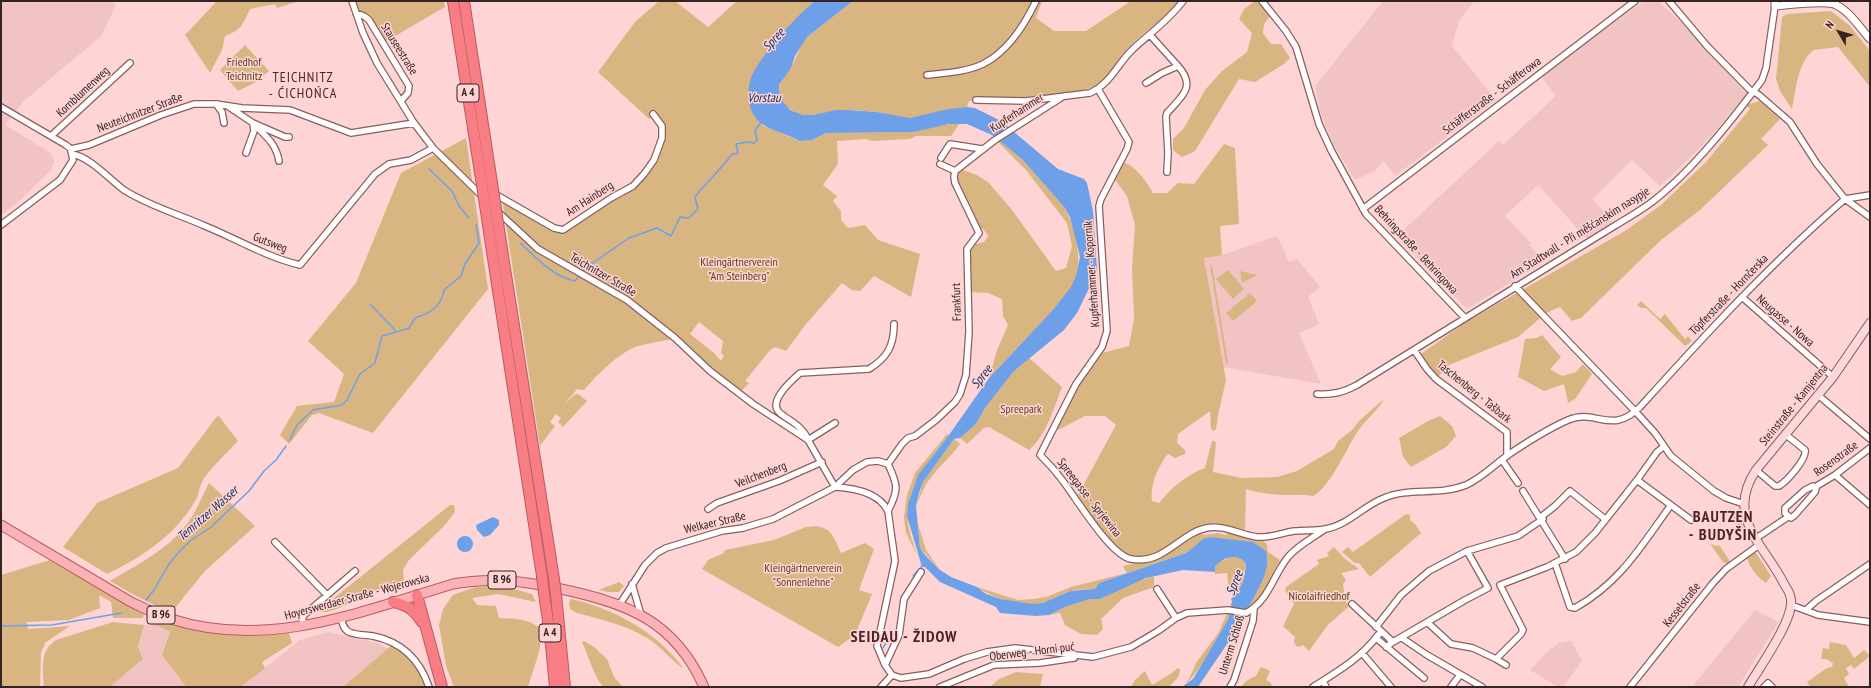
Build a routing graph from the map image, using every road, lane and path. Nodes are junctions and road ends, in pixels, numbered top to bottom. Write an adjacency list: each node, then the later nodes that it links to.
1 (352, 1): 10 (street, Stauseestraße)
2 (453, 1): 41 (highway, A 4)
3 (464, 1): 41 (highway, A 4)
4 (1036, 1): 15 (street)
5 (1183, 1): 11 (street)
6 (1262, 1): 44 (street, Behringstraße - Behringowa)
7 (1635, 1): 44 (street, Schäfferstraße - Schäfferowa)
8 (1669, 1): 18 (street)
9 (1775, 3): 12 (street); 18 (street, Am Stadtwall - Při měšćanskim nasypje)
10 (356, 13): 21 (street, Stauseestraße); 21 (street, Stauseestraße)
11 (1150, 34): 14 (street); 17 (street)
12 (1870, 39)
13 (130, 64): 30 (street, Kornblumenweg)
14 (1178, 66): 16 (street); 39 (street)
15 (927, 75)
16 (1146, 83)
17 (1098, 89): 19 (street); 64 (street, Kupferhammer - Kopornik)
18 (1754, 92): 43 (street); 48 (street, Am Stadtwall - Při měšćanskim nasypje)
19 (1064, 96): 20 (street); 34 (street, Kupferhammer)
20 (976, 100)
21 (401, 102): 26 (street, Stauseestraße)
22 (216, 104): 23 (street, Neuteichnitzer Straße); 27 (street); 35 (street, Neuteichnitzer Straße)
23 (228, 106): 26 (street, Neuteichnitzer Straße); 28 (street)
24 (1, 107): 30 (street)
25 (653, 114): 40 (street, Am Hainberg)
26 (414, 122): 33 (street, Stauseestraße)
27 (224, 123)
28 (253, 123): 29 (street); 32 (street); 36 (street)
29 (280, 135): 31 (street); 32 (street)
30 (51, 136): 35 (street)
31 (289, 137)
32 (274, 144): 37 (street)
33 (433, 148): 35 (street, Gutsweg); 40 (street, Teichnitzer Straße)
34 (982, 149): 38 (street, Kupferhammer); 38 (street)
35 (72, 152): 46 (street)
36 (246, 153)
37 (279, 162)
38 (955, 171): 68 (street, Frankfurt)
39 (1167, 172)
40 (464, 180): 61 (street, Teichnitzer Straße)
41 (487, 184): 47 (highway, A 4, bridge)
42 (1870, 195): 43 (street)
43 (1845, 199): 45 (street); 49 (street, Töpferstraße - Hornčerska)
44 (1363, 209): 50 (street, Behringstraße - Behringowa)
45 (1870, 217)
46 (1, 225)
47 (498, 257): 128 (highway, A 4, bridge); 129 (highway, A 4, bridge)
48 (1515, 286): 50 (street, Am Stadtwall - Při měšćanskim nasypje); 57 (street)
49 (1742, 297): 54 (street, Neugasse - Nowa); 57 (street, Töpferstraße - Hornčerska)
50 (1465, 318): 53 (street, Am Stadtwall - Při měšćanskim nasypje)
51 (1870, 323): 54 (main road, Steinstraße - Kamjentna)
52 (894, 324): 61 (street, Teichnitzer Straße)
53 (1414, 350): 55 (street, Am Stadtwall - Při měšćanskim nasypje); 65 (street, Taschenberg - Tašbark)
54 (1833, 377): 56 (main road, Steinstraße - Kamjentna)
55 (1317, 394)
56 (1818, 395): 59 (main road, Steinstraße - Kamjentna); 60 (street)
57 (1635, 412): 62 (street); 65 (street, Töpferstraße - Hornčerska)
58 (834, 423): 61 (street)
59 (1785, 434): 69 (main road, Steinstraße - Kamjentna); 69 (street)
60 (1870, 439)
61 (808, 440): 67 (street, Teichnitzer Straße)
62 (1663, 446): 71 (street); 76 (street)
63 (1870, 448): 70 (street, Rosenstraße)
64 (1040, 455): 86 (street, Spreegasse - Sprjewina)
65 (1507, 456): 66 (street)
66 (1502, 460): 72 (street); 86 (street)
67 (822, 462): 73 (street, Teichnitzer Straße); 79 (street, Veilchenberg)
68 (888, 464): 73 (street, Welkaer Straße); 80 (street)
69 (1756, 470): 76 (main road, Steinstraße - Kamjentna)
70 (1835, 475): 74 (street, Rosenstraße); 78 (street)
71 (1637, 480): 77 (street); 83 (street)
72 (1518, 482)
73 (835, 487): 80 (street); 95 (street, Welkaer Straße)
74 (1815, 487): 81 (street, Kesselstraße); 81 (street, Rosenstraße)
75 (1523, 491): 82 (street)
76 (1744, 504): 88 (main road)
77 (1670, 505): 84 (street); 91 (street)
78 (1870, 505)
79 (708, 509)
80 (888, 511): 119 (street)
81 (1788, 517): 88 (street, Kesselstraße)
82 (1542, 518): 83 (street); 89 (street); 90 (street)
83 (1605, 519): 90 (street)
84 (1691, 520)
85 (1, 525): 110 (main road, Hoyerswerdaer Straße - Wojerowska / B 96)
86 (1326, 529): 103 (street)
87 (275, 542): 97 (street)
88 (1757, 542): 102 (main road); 138 (street, Kesselstraße)
89 (1467, 551): 108 (street); 112 (street)
90 (1565, 559): 91 (street)
91 (1555, 563): 118 (street)
92 (1870, 564): 104 (street)
93 (355, 571): 97 (street)
94 (921, 572): 119 (street)
95 (632, 584): 100 (street, Welkaer Straße); 105 (street)
96 (1157, 589): 107 (street)
97 (327, 595): 110 (street)
98 (417, 595): 99 (main road, Hoyerswerdaer Straße - Wojerowska / B 96); 100 (main road, Hoyerswerdaer Straße - Wojerowska / B 96); 111 (highway)
99 (393, 602): 106 (main road, Hoyerswerdaer Straße - Wojerowska / B 96); 111 (highway)
100 (620, 604): 105 (main road, Hoyerswerdaer Straße - Wojerowska / B 96)
101 (1352, 604): 112 (street)
102 (1791, 605): 104 (street); 139 (main road)
103 (1254, 609): 107 (street); 132 (street, Unterm Schloß)
104 (1806, 610): 109 (street)
105 (641, 615): 130 (main road, Hoyerswerdaer Straße - Wojerowska / B 96)
106 (341, 616): 110 (main road, Hoyerswerdaer Straße - Wojerowska / B 96); 126 (street)
107 (1176, 618): 117 (street)
108 (1427, 622): 114 (street); 118 (street)
109 (1870, 622)
110 (302, 626)
111 (426, 627): 127 (highway)
112 (1376, 627): 113 (street)
113 (1381, 632): 114 (street); 116 (street)
114 (1402, 638): 121 (street)
115 (1386, 647): 123 (street)
116 (1362, 653): 124 (street); 135 (street)
117 (1082, 657): 122 (street); 131 (street, Oberweg - Horni puć)
118 (1496, 659): 120 (street)
119 (885, 665): 122 (street)
120 (1506, 665)
121 (1460, 674): 136 (street); 137 (street)
122 (892, 676): 125 (street)
123 (1424, 678)
124 (1323, 681): 133 (street); 134 (street)
125 (884, 686)
126 (429, 687)
127 (442, 687)
128 (553, 687)
129 (565, 687)
130 (704, 687)
131 (940, 687)
132 (1230, 687)
133 (1313, 687)
134 (1326, 687)
135 (1391, 687)
136 (1451, 687)
137 (1482, 687)
138 (1630, 687)
139 (1748, 687)

